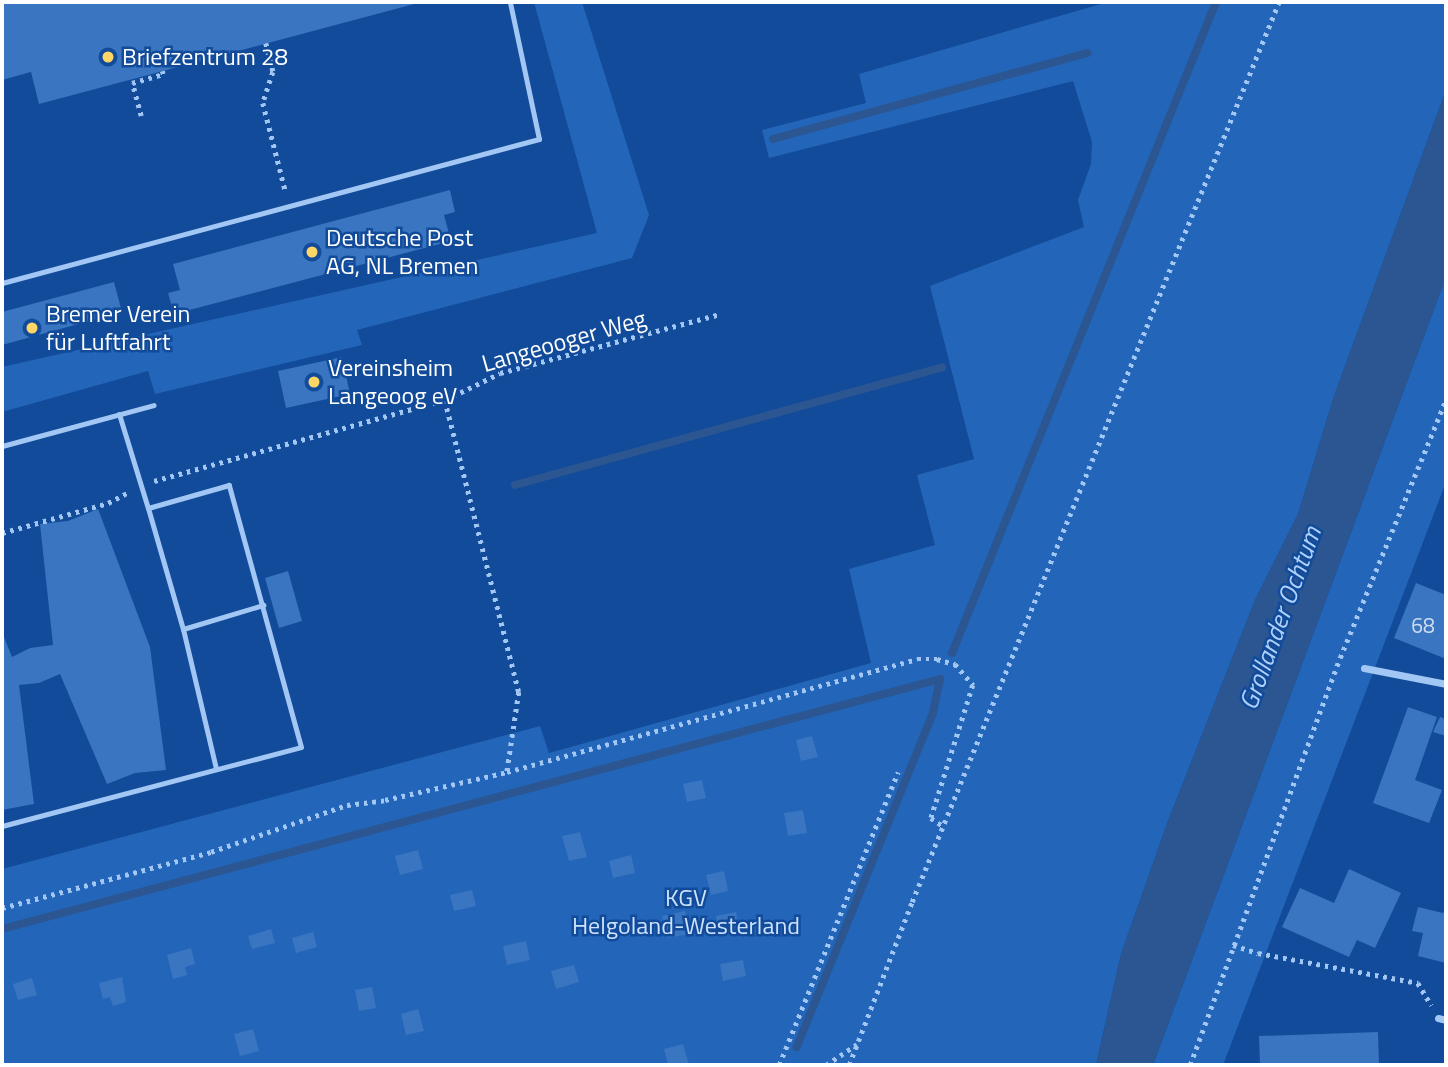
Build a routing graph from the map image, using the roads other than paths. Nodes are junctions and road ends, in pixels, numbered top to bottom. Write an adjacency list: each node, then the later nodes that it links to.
1 (510, 2): 2 (lane)
2 (2, 283)
3 (154, 405): 4 (lane)
4 (119, 414): 5 (lane); 6 (lane)
5 (2, 446)
6 (148, 508): 7 (lane); 8 (lane)
7 (263, 605): 8 (lane); 11 (lane)
8 (183, 629): 11 (lane)
9 (1364, 668): 10 (street)
10 (1446, 684)
11 (216, 769): 12 (lane)
12 (2, 825)

